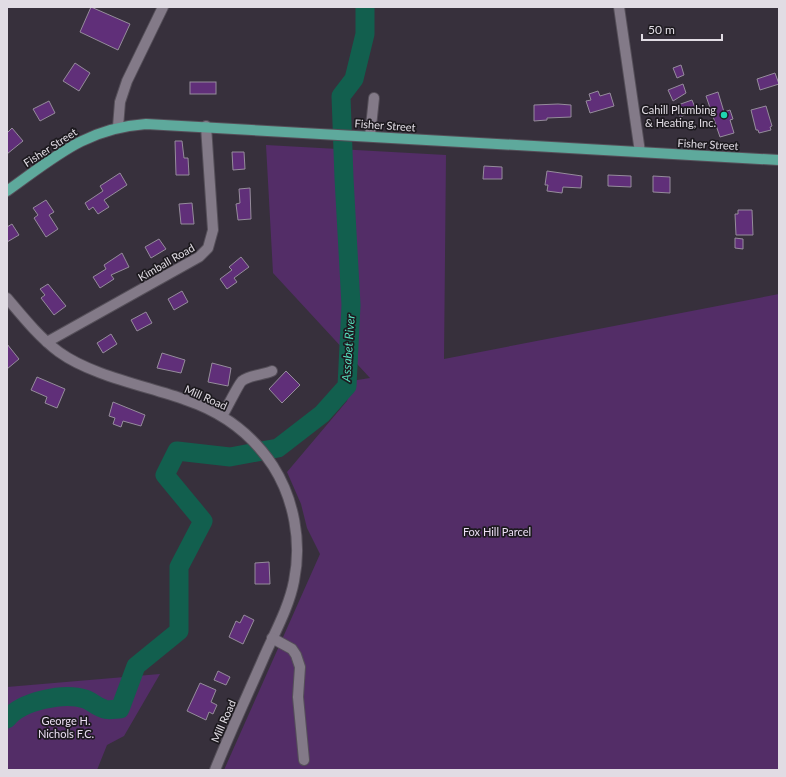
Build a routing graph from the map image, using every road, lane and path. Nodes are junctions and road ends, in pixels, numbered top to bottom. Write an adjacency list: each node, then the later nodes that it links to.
1 (163, 7): 5 (street)
2 (619, 7): 7 (street)
3 (374, 98): 6 (street)
4 (206, 126): 5 (main road, Fisher Street); 6 (main road, Fisher Street); 11 (street, Kimball Road)
5 (118, 127): 9 (main road, Fisher Street)
6 (370, 136): 7 (main road, Fisher Street)
7 (640, 152): 8 (main road, Fisher Street)
8 (779, 160)
9 (7, 190)
10 (7, 298): 11 (street, Mill Road)
11 (47, 342): 13 (street, Mill Road)
12 (272, 371): 13 (street)
13 (222, 416): 14 (street, Mill Road)
14 (272, 638): 15 (street); 16 (street, Mill Road)
15 (304, 760)
16 (215, 770)

